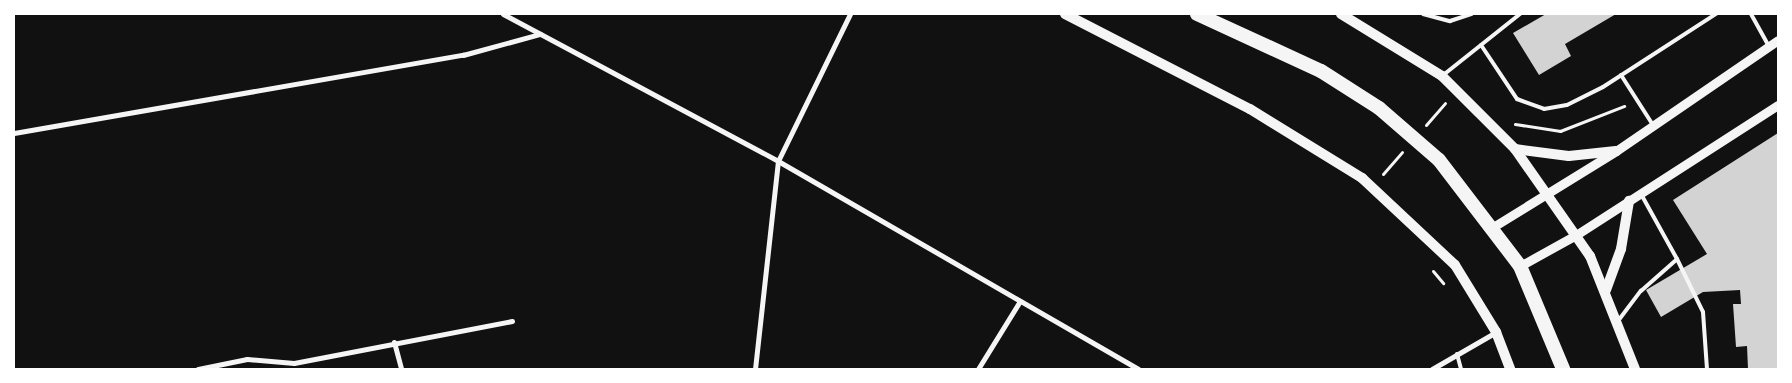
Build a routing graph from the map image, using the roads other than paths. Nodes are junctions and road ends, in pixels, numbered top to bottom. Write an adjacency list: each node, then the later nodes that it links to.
1 (503, 14): 11 (street)
2 (850, 14): 22 (street)
3 (1065, 14): 34 (main road)
4 (1197, 14): 26 (highway)
5 (1341, 14): 16 (main road)
6 (1423, 14): 7 (lane)
7 (1472, 14)
8 (1520, 14): 13 (lane)
9 (1716, 14): 15 (lane)
10 (1751, 14): 14 (lane)
11 (540, 34): 19 (street); 22 (street)
12 (1778, 40): 14 (street)
13 (1481, 45): 15 (lane); 16 (lane)
14 (1769, 46): 18 (street)
15 (1621, 75): 18 (lane)
16 (1442, 76): 20 (main road)
17 (1778, 105): 24 (street)
18 (1653, 126): 21 (street)
19 (14, 133)
20 (1515, 149): 21 (main road); 23 (main road)
21 (1616, 150): 23 (street)
22 (778, 161): 31 (street); 41 (street)
23 (1548, 193): 26 (street); 27 (main road)
24 (1640, 193): 25 (street); 28 (lane)
25 (1629, 201): 27 (street); 30 (main road)
26 (1493, 227): 29 (highway)
27 (1576, 236): 29 (street); 30 (main road)
28 (1677, 259): 33 (lane); 49 (lane)
29 (1520, 266): 47 (highway)
30 (1606, 290): 33 (main road)
31 (1020, 301): 42 (street); 43 (street)
32 (512, 321): 35 (street)
33 (1618, 321): 48 (main road)
34 (1496, 332): 36 (street); 46 (main road)
35 (394, 342): 37 (street); 40 (street)
36 (1457, 354): 44 (street); 45 (lane)
37 (294, 363): 38 (street); 39 (street)
38 (198, 369)
39 (286, 369)
40 (401, 369)
41 (755, 369)
42 (978, 369)
43 (1138, 369)
44 (1432, 369)
45 (1461, 369)
46 (1510, 369)
47 (1563, 369)
48 (1635, 369)
49 (1707, 369)

